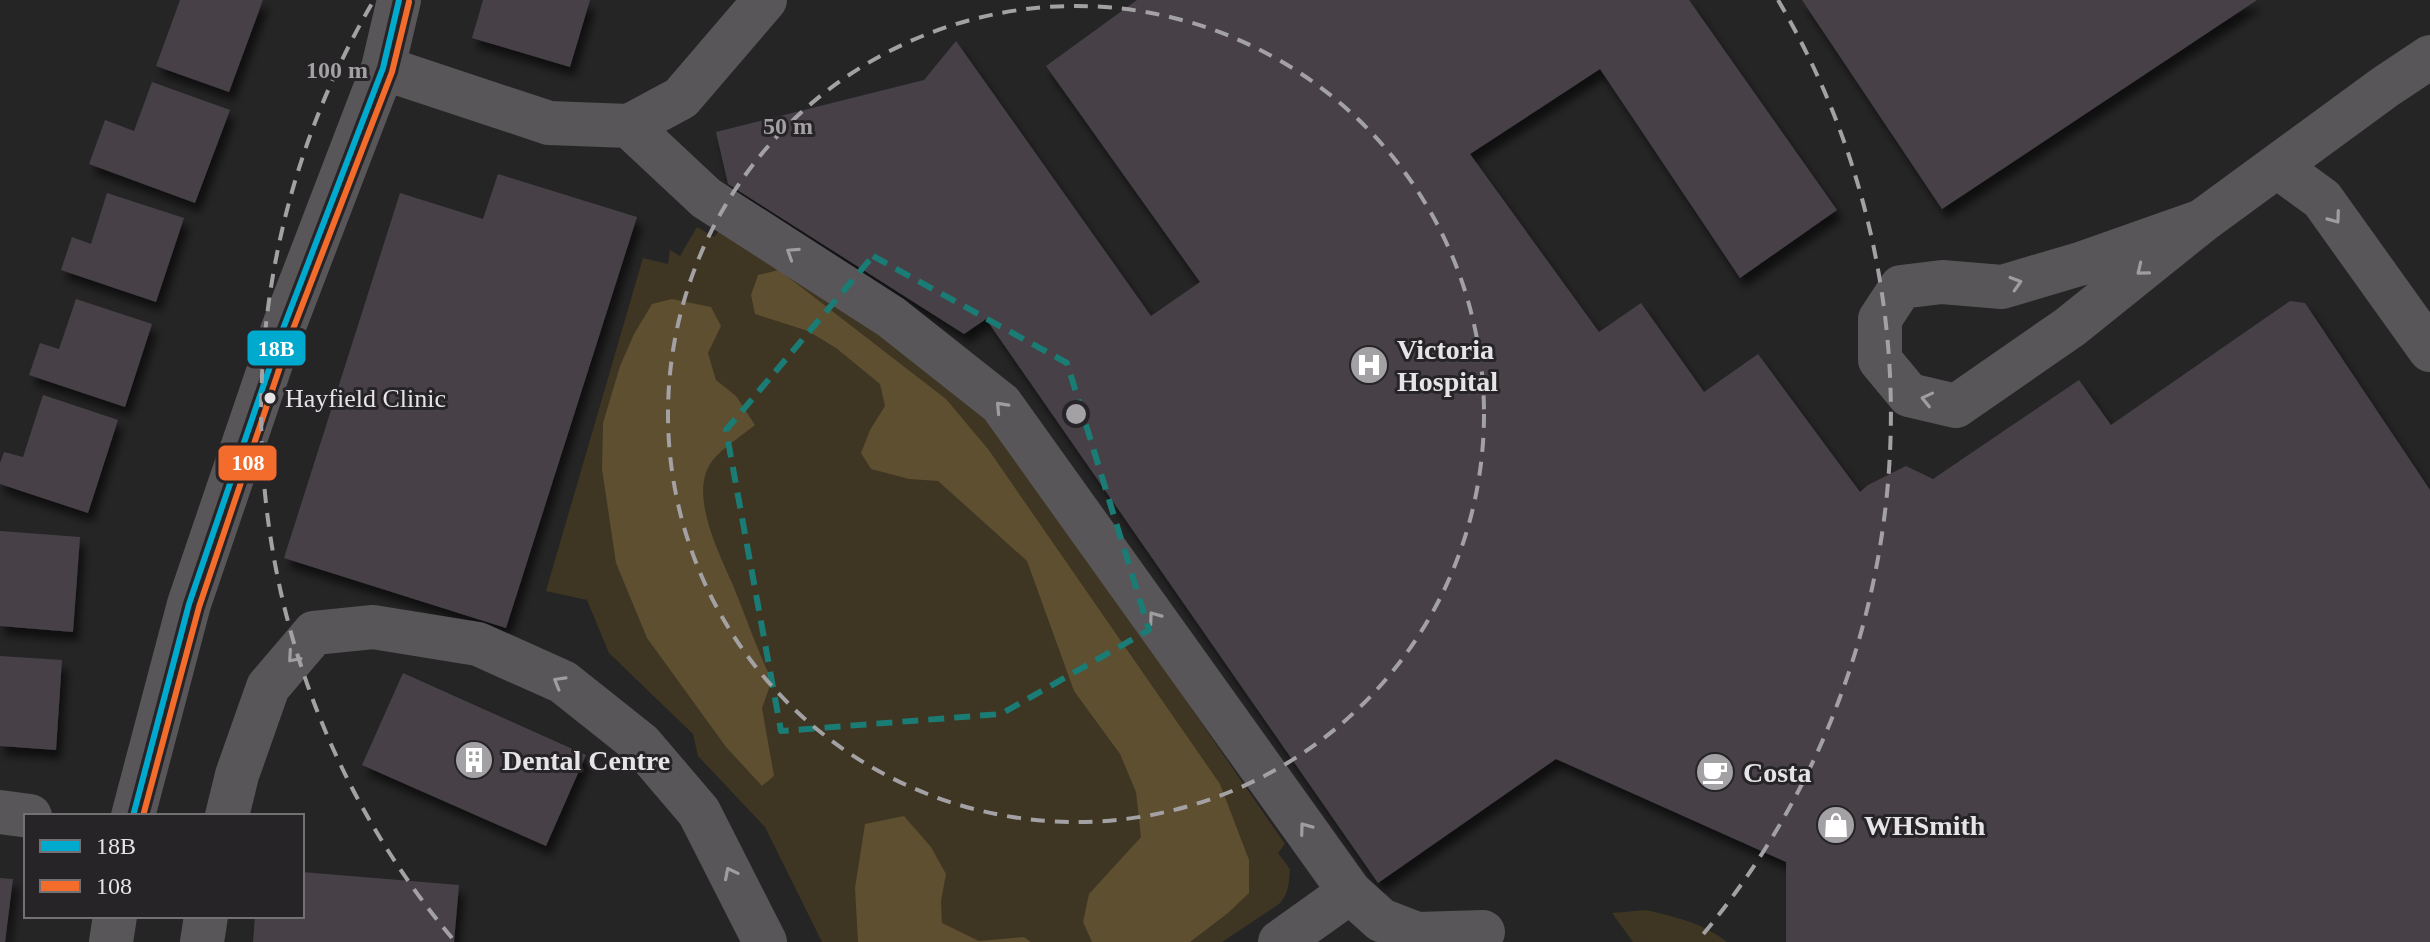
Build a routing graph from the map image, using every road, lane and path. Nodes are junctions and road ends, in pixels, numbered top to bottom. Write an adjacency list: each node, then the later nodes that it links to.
1 (399, 0): 4 (street)
2 (765, 0): 5 (street)
3 (2430, 57): 6 (street)
4 (383, 68): 5 (street); 10 (street)
5 (629, 126): 13 (street, one-way to 5)
6 (2278, 167): 7 (street); 8 (street, one-way to 8)
7 (2202, 221): 7 (street, one-way to 7)
8 (2430, 350)
9 (0, 812): 12 (street)
10 (134, 814)
11 (227, 814): 19 (street, one-way to 11)
12 (24, 815)
13 (1350, 892): 16 (street); 20 (street)
14 (115, 918): 17 (street)
15 (206, 918): 18 (street)
16 (1483, 932)
17 (111, 942)
18 (202, 942)
19 (765, 942)
20 (1280, 942)

